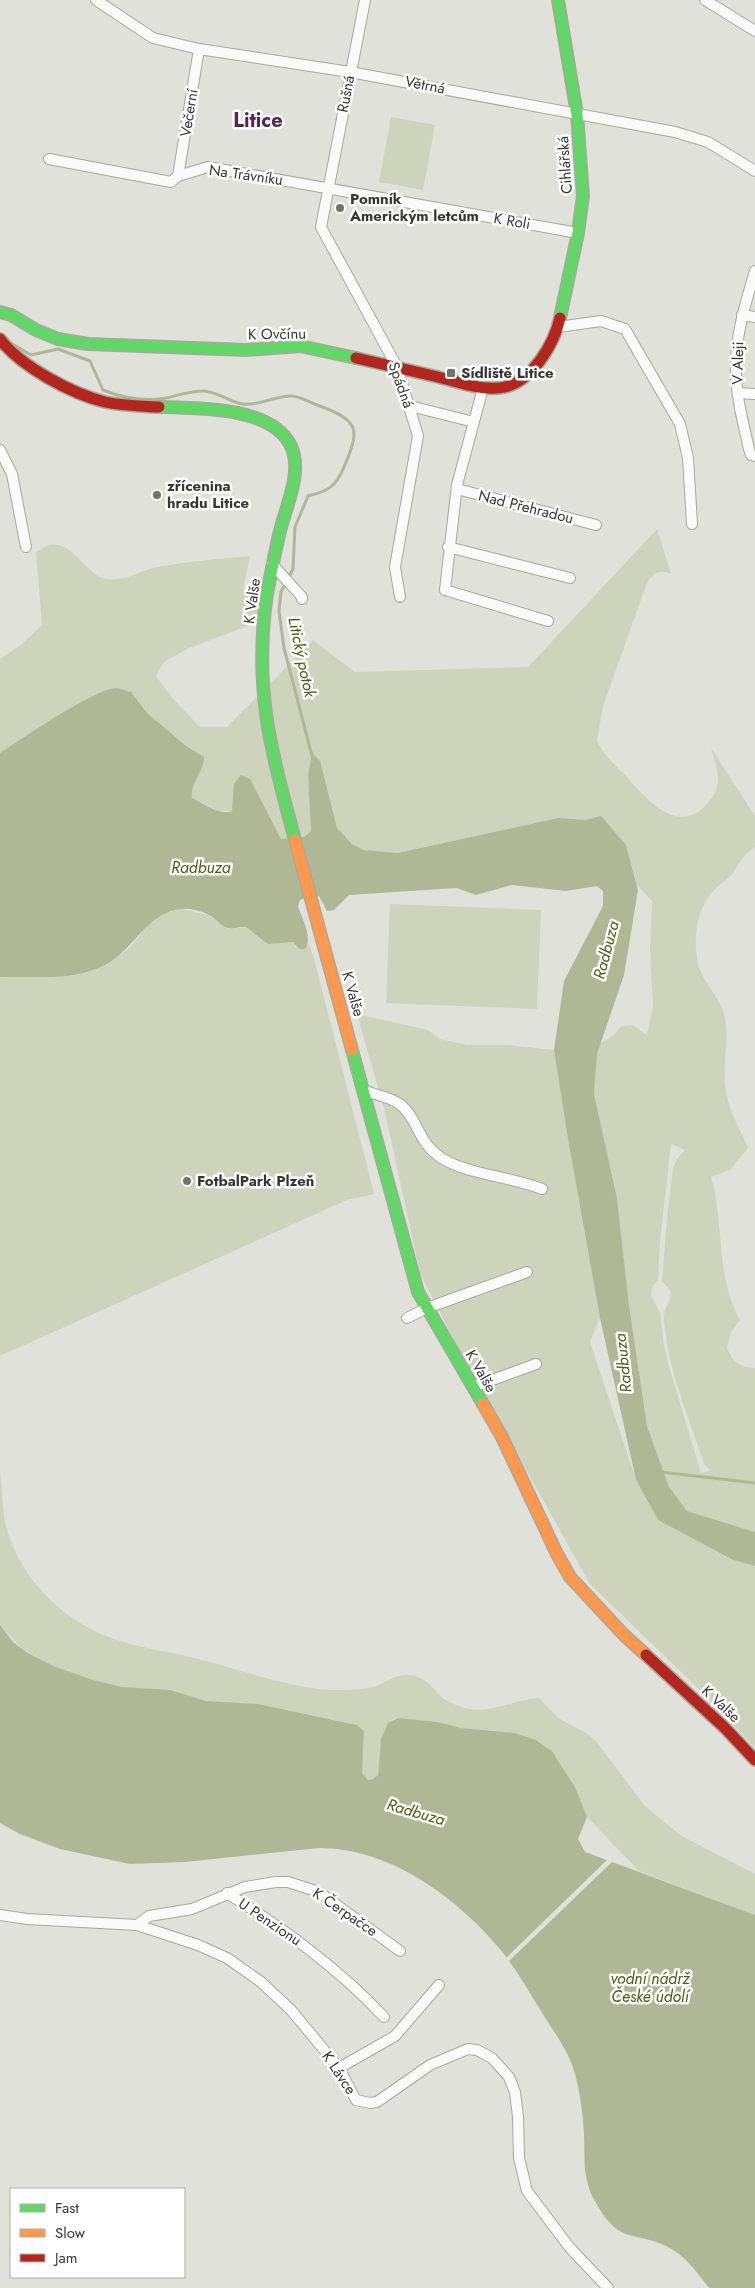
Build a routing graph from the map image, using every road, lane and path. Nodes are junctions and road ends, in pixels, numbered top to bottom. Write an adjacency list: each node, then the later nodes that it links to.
1 (96, 0): 6 (street, Větrná)
2 (365, 0): 7 (street, Rušná)
3 (558, 0): 8 (street, Cihlářská)
4 (704, 0): 5 (street)
5 (755, 32)
6 (199, 49): 7 (street, Větrná); 11 (street, Večerní)
7 (350, 72): 8 (street, Větrná); 12 (street, Rušná)
8 (577, 114): 10 (street, Větrná); 13 (street, Cihlářská)
9 (49, 159): 11 (street, Na Trávníku)
10 (755, 171)
11 (178, 176): 12 (street, Na Trávníku)
12 (328, 188): 13 (street, K Roli); 20 (street, Spádná)
13 (578, 233): 18 (street, Cihlářská)
14 (755, 271): 16 (street, V Aleji)
15 (0, 312): 20 (street, K Ovčínu)
16 (742, 315): 17 (street); 22 (street, V Aleji)
17 (755, 317)
18 (558, 327): 21 (street, K Ovčínu); 29 (street)
19 (0, 340): 33 (street, K Valše)
20 (397, 367): 21 (street, K Ovčínu); 24 (street, Spádná)
21 (483, 388): 25 (street, Nad Přehradou)
22 (738, 393): 23 (street); 27 (street, V Aleji)
23 (755, 394)
24 (410, 406): 25 (street); 35 (street, Spádná)
25 (474, 422): 28 (street, Nad Přehradou)
26 (0, 450): 31 (street)
27 (753, 456)
28 (457, 489): 30 (street, Nad Přehradou); 32 (street, Nad Přehradou)
29 (692, 524)
30 (596, 525)
31 (26, 547)
32 (448, 547): 34 (street); 37 (street, Nad Přehradou)
33 (272, 564): 36 (street); 38 (street, K Valše)
34 (570, 578)
35 (400, 597)
36 (302, 599)
37 (548, 621)
38 (365, 1091): 39 (street); 41 (street, K Valše)
39 (542, 1189)
40 (527, 1272): 41 (street)
41 (427, 1308): 42 (street); 44 (street, K Valše)
42 (407, 1318)
43 (536, 1364): 44 (street)
44 (473, 1387): 45 (street, K Valše)
45 (755, 1760)
46 (227, 1893): 48 (street, U Penzionu); 49 (street, K Čerpačce); 51 (street, U Penzionu)
47 (0, 1915): 48 (street, K Lávce)
48 (137, 1925): 52 (street, K Lávce)
49 (400, 1951)
50 (438, 1985): 52 (street)
51 (384, 2017)
52 (339, 2068): 53 (street, K Lávce)
53 (608, 2288)

